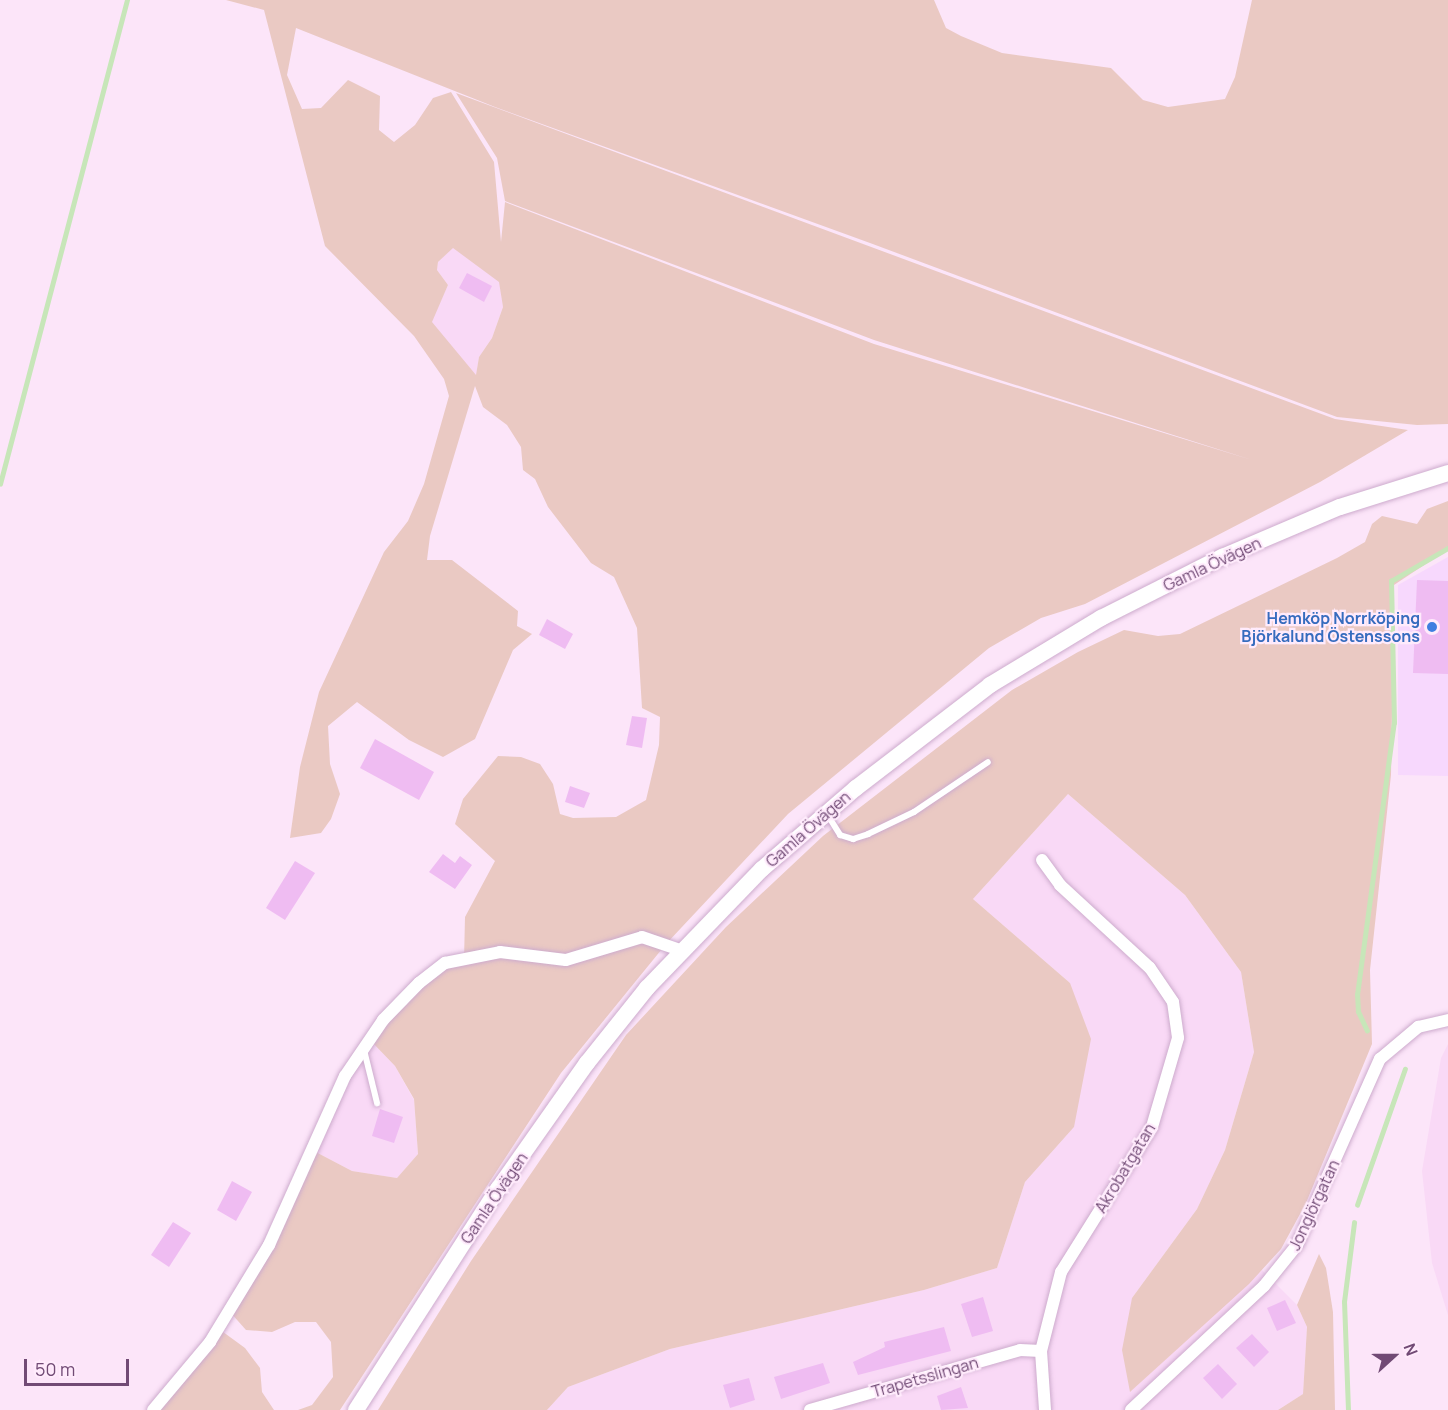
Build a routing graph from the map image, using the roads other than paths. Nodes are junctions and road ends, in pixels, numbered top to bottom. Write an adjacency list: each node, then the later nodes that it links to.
1 (1448, 474): 3 (main road, Gamla Övägen)
2 (988, 762): 3 (lane)
3 (827, 813): 5 (main road, Gamla Övägen)
4 (1042, 861): 9 (street, Akrobatgatan)
5 (683, 951): 7 (street); 11 (main road, Gamla Övägen)
6 (1448, 1020): 14 (street, Jonglörgatan)
7 (363, 1047): 8 (lane); 10 (street)
8 (376, 1103)
9 (1041, 1351): 12 (street, Trapetsslingan); 13 (street, Akrobatgatan)
10 (153, 1410)
11 (356, 1410)
12 (810, 1410)
13 (1045, 1410)
14 (1131, 1410)

